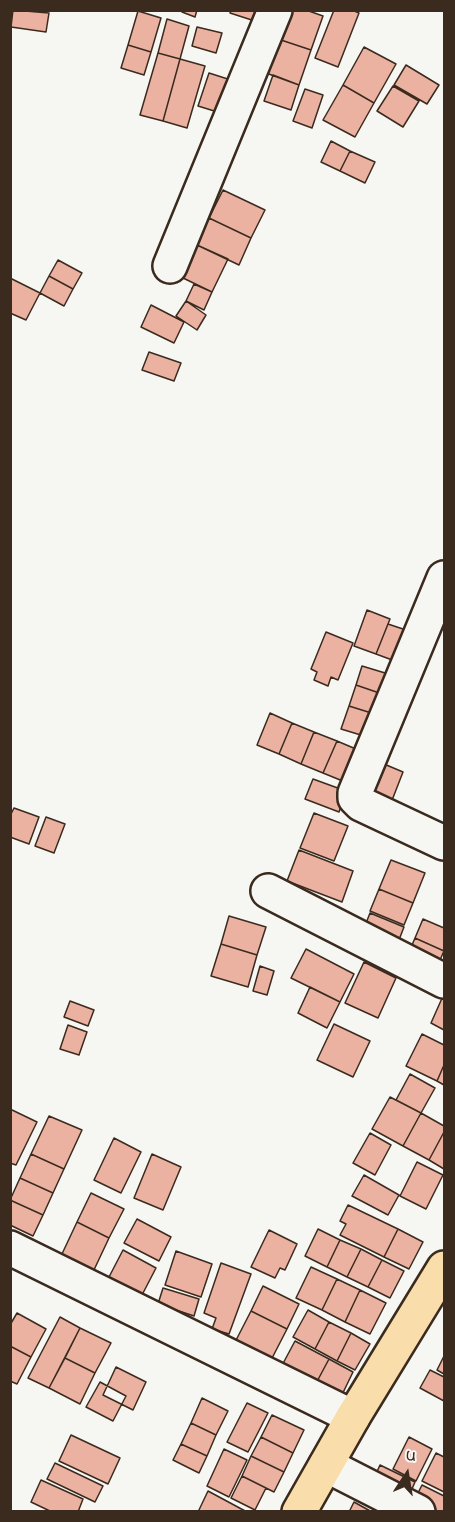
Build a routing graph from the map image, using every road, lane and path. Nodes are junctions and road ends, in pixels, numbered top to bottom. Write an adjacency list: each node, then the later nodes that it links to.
1 (274, 10): 2 (street)
2 (170, 266)
3 (444, 578): 4 (street)
4 (444, 843)
5 (268, 891): 6 (street)
6 (444, 981)
7 (10, 1248): 9 (street)
8 (444, 1268): 9 (main road)
9 (353, 1417): 10 (main road)
10 (326, 1465): 11 (main road); 12 (street)
11 (299, 1512)
12 (418, 1512)

